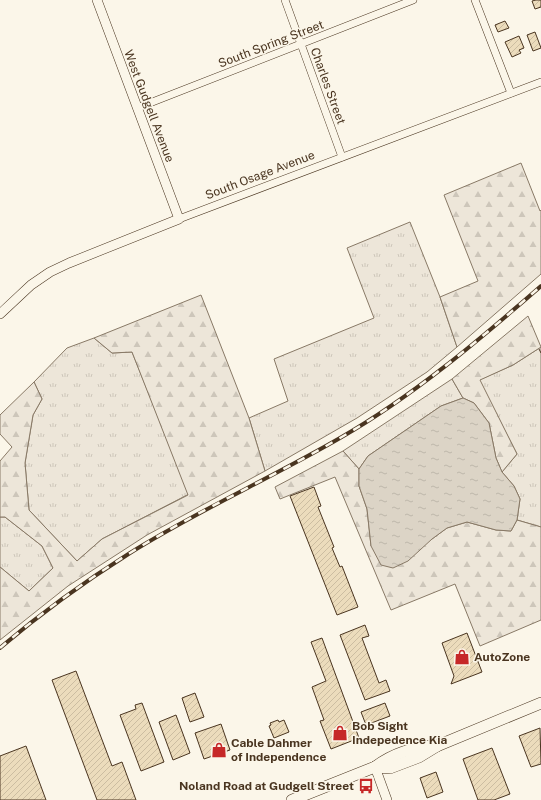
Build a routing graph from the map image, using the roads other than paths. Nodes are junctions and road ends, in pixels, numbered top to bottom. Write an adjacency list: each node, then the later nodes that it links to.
1 (97, 0): 8 (street, West Gudgell Avenue)
2 (285, 0): 5 (street, Charles Street)
3 (413, 0): 5 (street, South Spring Street)
4 (475, 0): 7 (street)
5 (301, 44): 8 (street, South Spring Street); 9 (street, Charles Street)
6 (541, 82): 7 (street, South Osage Avenue)
7 (511, 93): 9 (street, South Osage Avenue)
8 (137, 108): 10 (street, West Gudgell Avenue)
9 (342, 157): 10 (street, South Osage Avenue)
10 (179, 219): 11 (street, South Osage Avenue)
11 (0, 314)
12 (541, 703): 13 (main road)
13 (375, 767): 14 (main road); 15 (street)
14 (292, 800)
15 (387, 800)

